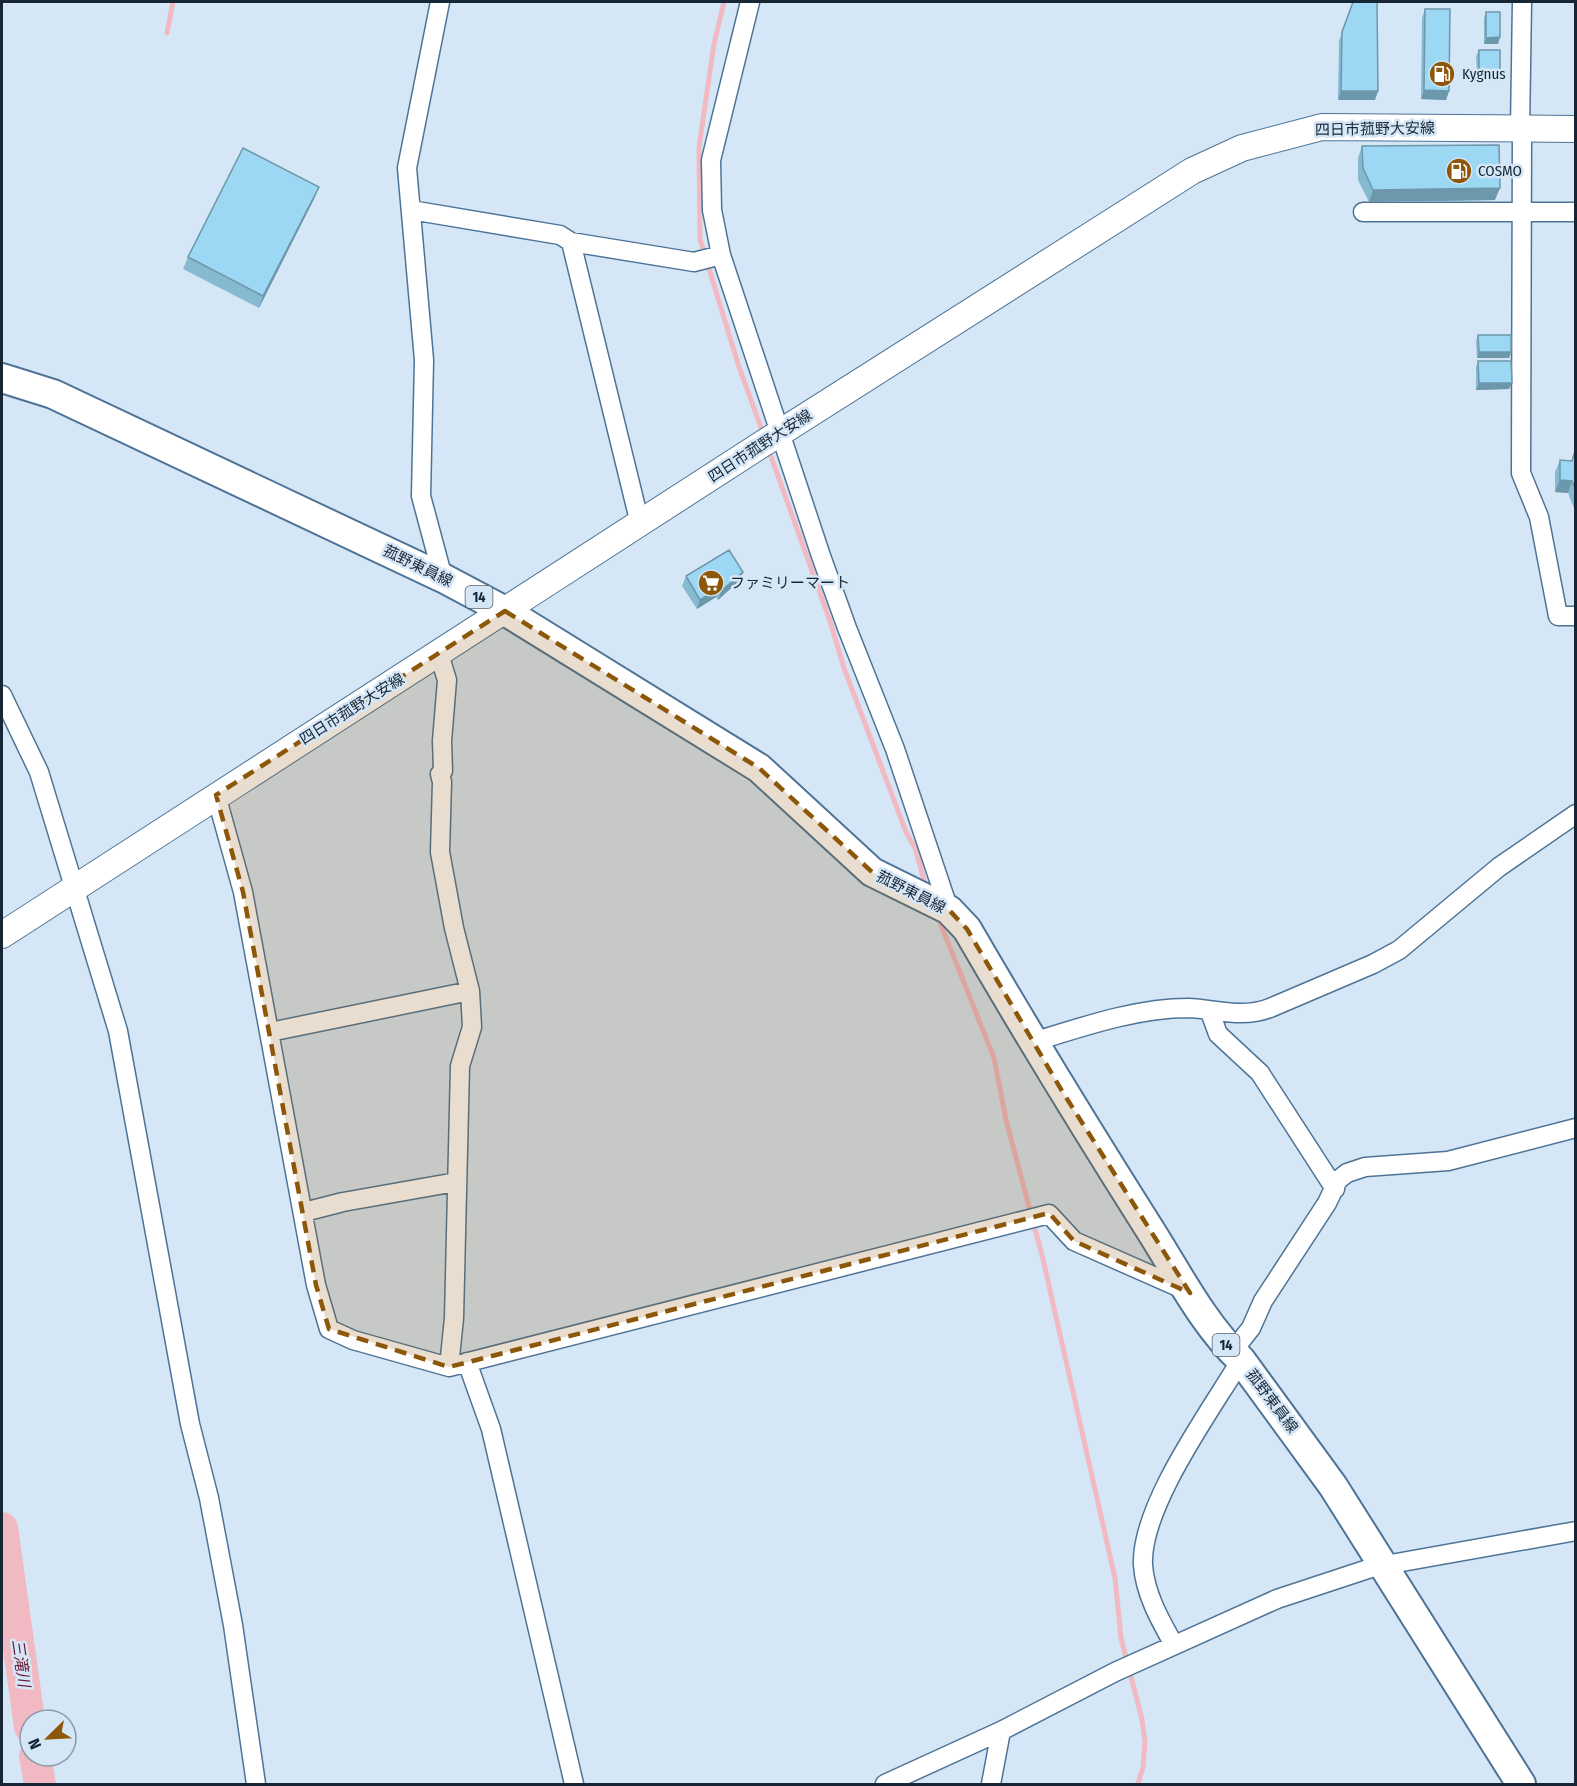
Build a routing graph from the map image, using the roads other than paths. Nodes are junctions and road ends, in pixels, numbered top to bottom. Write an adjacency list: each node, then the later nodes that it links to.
1 (440, 2): 6 (street)
2 (750, 2): 11 (street)
3 (1522, 2): 4 (street)
4 (1521, 129): 5 (main road, 四日市菰野大安線); 8 (street); 13 (main road, 四日市菰野大安線)
5 (1575, 129)
6 (411, 210): 10 (street); 15 (street)
7 (1363, 212): 8 (street)
8 (1523, 212): 9 (street); 17 (street)
9 (1575, 212)
10 (571, 242): 11 (street); 14 (street)
11 (720, 255): 13 (street)
12 (2, 378): 15 (main road, 菰野東員線 / 14)
13 (770, 439): 14 (main road, 四日市菰野大安線); 23 (street)
14 (640, 524): 16 (main road, 四日市菰野大安線)
15 (443, 578): 16 (main road, 菰野東員線 / 14)
16 (505, 611): 18 (main road, 四日市菰野大安線); 23 (main road, 菰野東員線 / 14)
17 (1575, 616)
18 (439, 654): 20 (main road, 四日市菰野大安線); 25 (street)
19 (2, 695): 22 (street)
20 (216, 795): 22 (main road, 四日市菰野大安線); 27 (street)
21 (1575, 814): 26 (street)
22 (75, 890): 24 (main road, 四日市菰野大安線); 40 (street)
23 (943, 907): 28 (main road, 菰野東員線 / 14)
24 (2, 935)
25 (470, 991): 27 (street); 30 (street)
26 (1210, 1012): 28 (street); 31 (street)
27 (270, 1032): 32 (street)
28 (1033, 1042): 33 (main road, 菰野東員線 / 14)
29 (1575, 1128): 31 (street)
30 (456, 1182): 32 (street); 35 (street)
31 (1335, 1189): 34 (street)
32 (304, 1212): 35 (street)
33 (1190, 1293): 34 (main road, 菰野東員線 / 14); 35 (street)
34 (1237, 1356): 37 (main road, 菰野東員線 / 14); 38 (street)
35 (458, 1364): 41 (street)
36 (1575, 1531): 37 (street)
37 (1385, 1566): 38 (street); 44 (main road, 菰野東員線 / 14)
38 (1174, 1645): 39 (street)
39 (1002, 1731): 42 (street); 43 (street)
40 (256, 1785)
41 (574, 1785)
42 (885, 1785)
43 (991, 1785)
44 (1521, 1785)

